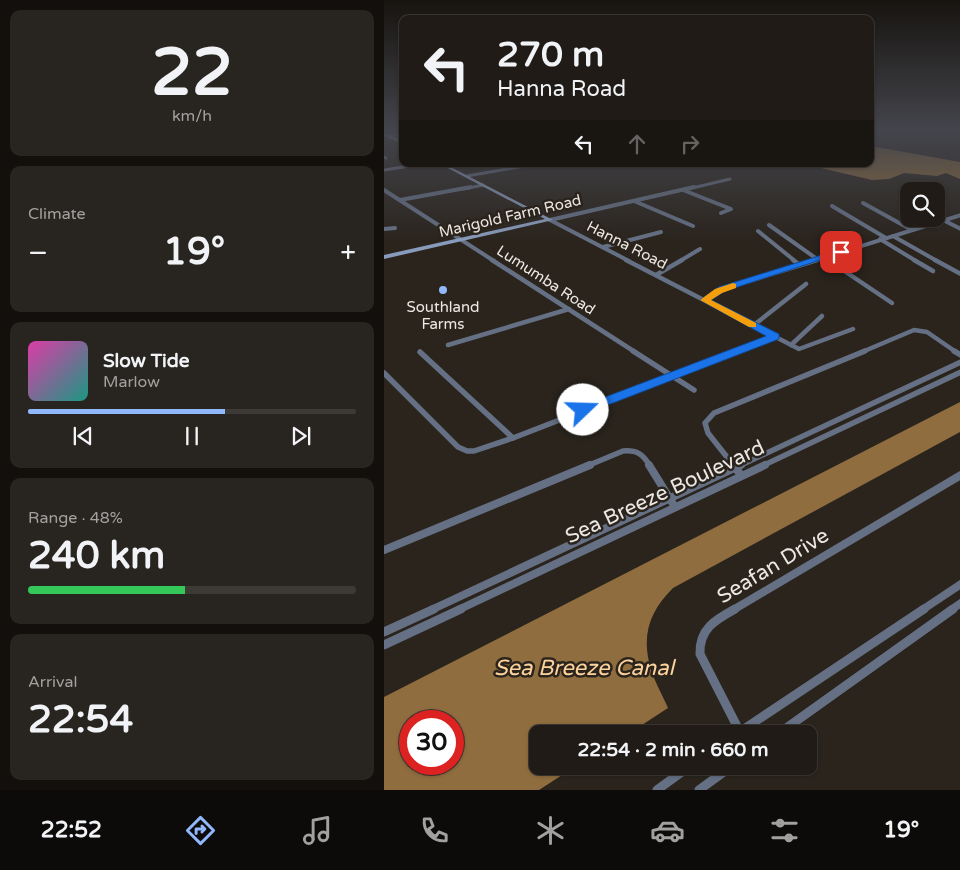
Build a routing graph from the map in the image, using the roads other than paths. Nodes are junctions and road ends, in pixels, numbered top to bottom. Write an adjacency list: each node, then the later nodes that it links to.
1 (403, 167): 4 (street)
2 (448, 167): 5 (street, Hanna Road)
3 (518, 167): 5 (street)
4 (384, 170)
5 (466, 176): 7 (street, Hanna Road)
6 (730, 179): 9 (street, Marigold Farm Road)
7 (483, 185): 10 (street); 17 (street, Hanna Road)
8 (384, 190): 10 (street, Lumumba Road)
9 (683, 190): 11 (street, Marigold Farm Road); 14 (street)
10 (400, 200): 30 (street, Lumumba Road)
11 (634, 200): 17 (street, Marigold Farm Road); 20 (street)
12 (863, 203): 25 (street)
13 (832, 206): 29 (street)
14 (721, 213)
15 (960, 215): 16 (street)
16 (945, 219)
17 (550, 220): 30 (street, Marigold Farm Road); 32 (street, Hanna Road)
18 (945, 221): 24 (street)
19 (769, 225): 36 (street)
20 (693, 226)
21 (921, 227): 25 (street)
22 (394, 228): 23 (street)
23 (384, 229)
24 (960, 229)
25 (912, 230): 28 (street)
26 (758, 231): 37 (street)
27 (661, 232): 32 (street)
28 (893, 236): 29 (street); 40 (street)
29 (886, 238): 31 (street)
30 (461, 240): 34 (street, Marigold Farm Road); 44 (street, Lumumba Road)
31 (880, 240): 35 (street); 38 (street)
32 (603, 247): 39 (street, Hanna Road)
33 (700, 249): 39 (street)
34 (384, 257)
35 (824, 257): 36 (street); 43 (street)
36 (817, 259): 37 (street)
37 (800, 265): 42 (street)
38 (933, 271)
39 (656, 274): 42 (street, Hanna Road)
40 (960, 274)
41 (806, 284): 46 (street)
42 (705, 300): 46 (street, Hanna Road)
43 (892, 303)
44 (569, 310): 49 (street); 56 (street, Lumumba Road)
45 (822, 316): 50 (street)
46 (754, 326): 48 (street, Hanna Road)
47 (853, 329): 50 (street, Hanna Road)
48 (775, 336): 50 (street, Hanna Road); 56 (street)
49 (448, 345)
50 (791, 345)
51 (420, 352): 58 (street)
52 (960, 355): 59 (street)
53 (960, 362): 59 (street, Sea Breeze Boulevard)
54 (960, 372): 60 (street, Sea Breeze Boulevard)
55 (384, 373): 58 (street)
56 (671, 376): 57 (street, Lumumba Road); 58 (street)
57 (694, 390)
58 (513, 438)
59 (736, 467): 60 (street); 62 (street, Sea Breeze Boulevard)
60 (742, 475): 63 (street, Sea Breeze Boulevard)
61 (960, 475): 69 (street, Seafan Drive)
62 (670, 498): 63 (street); 64 (street); 67 (street, Sea Breeze Boulevard)
63 (675, 507): 68 (street, Sea Breeze Boulevard)
64 (384, 550)
65 (960, 584): 70 (street)
66 (960, 603): 71 (street)
67 (384, 632)
68 (384, 645)
69 (735, 725)
70 (751, 725)
71 (791, 725)
72 (678, 775): 74 (street)
73 (720, 775): 75 (street)
74 (657, 790)
75 (699, 790)

